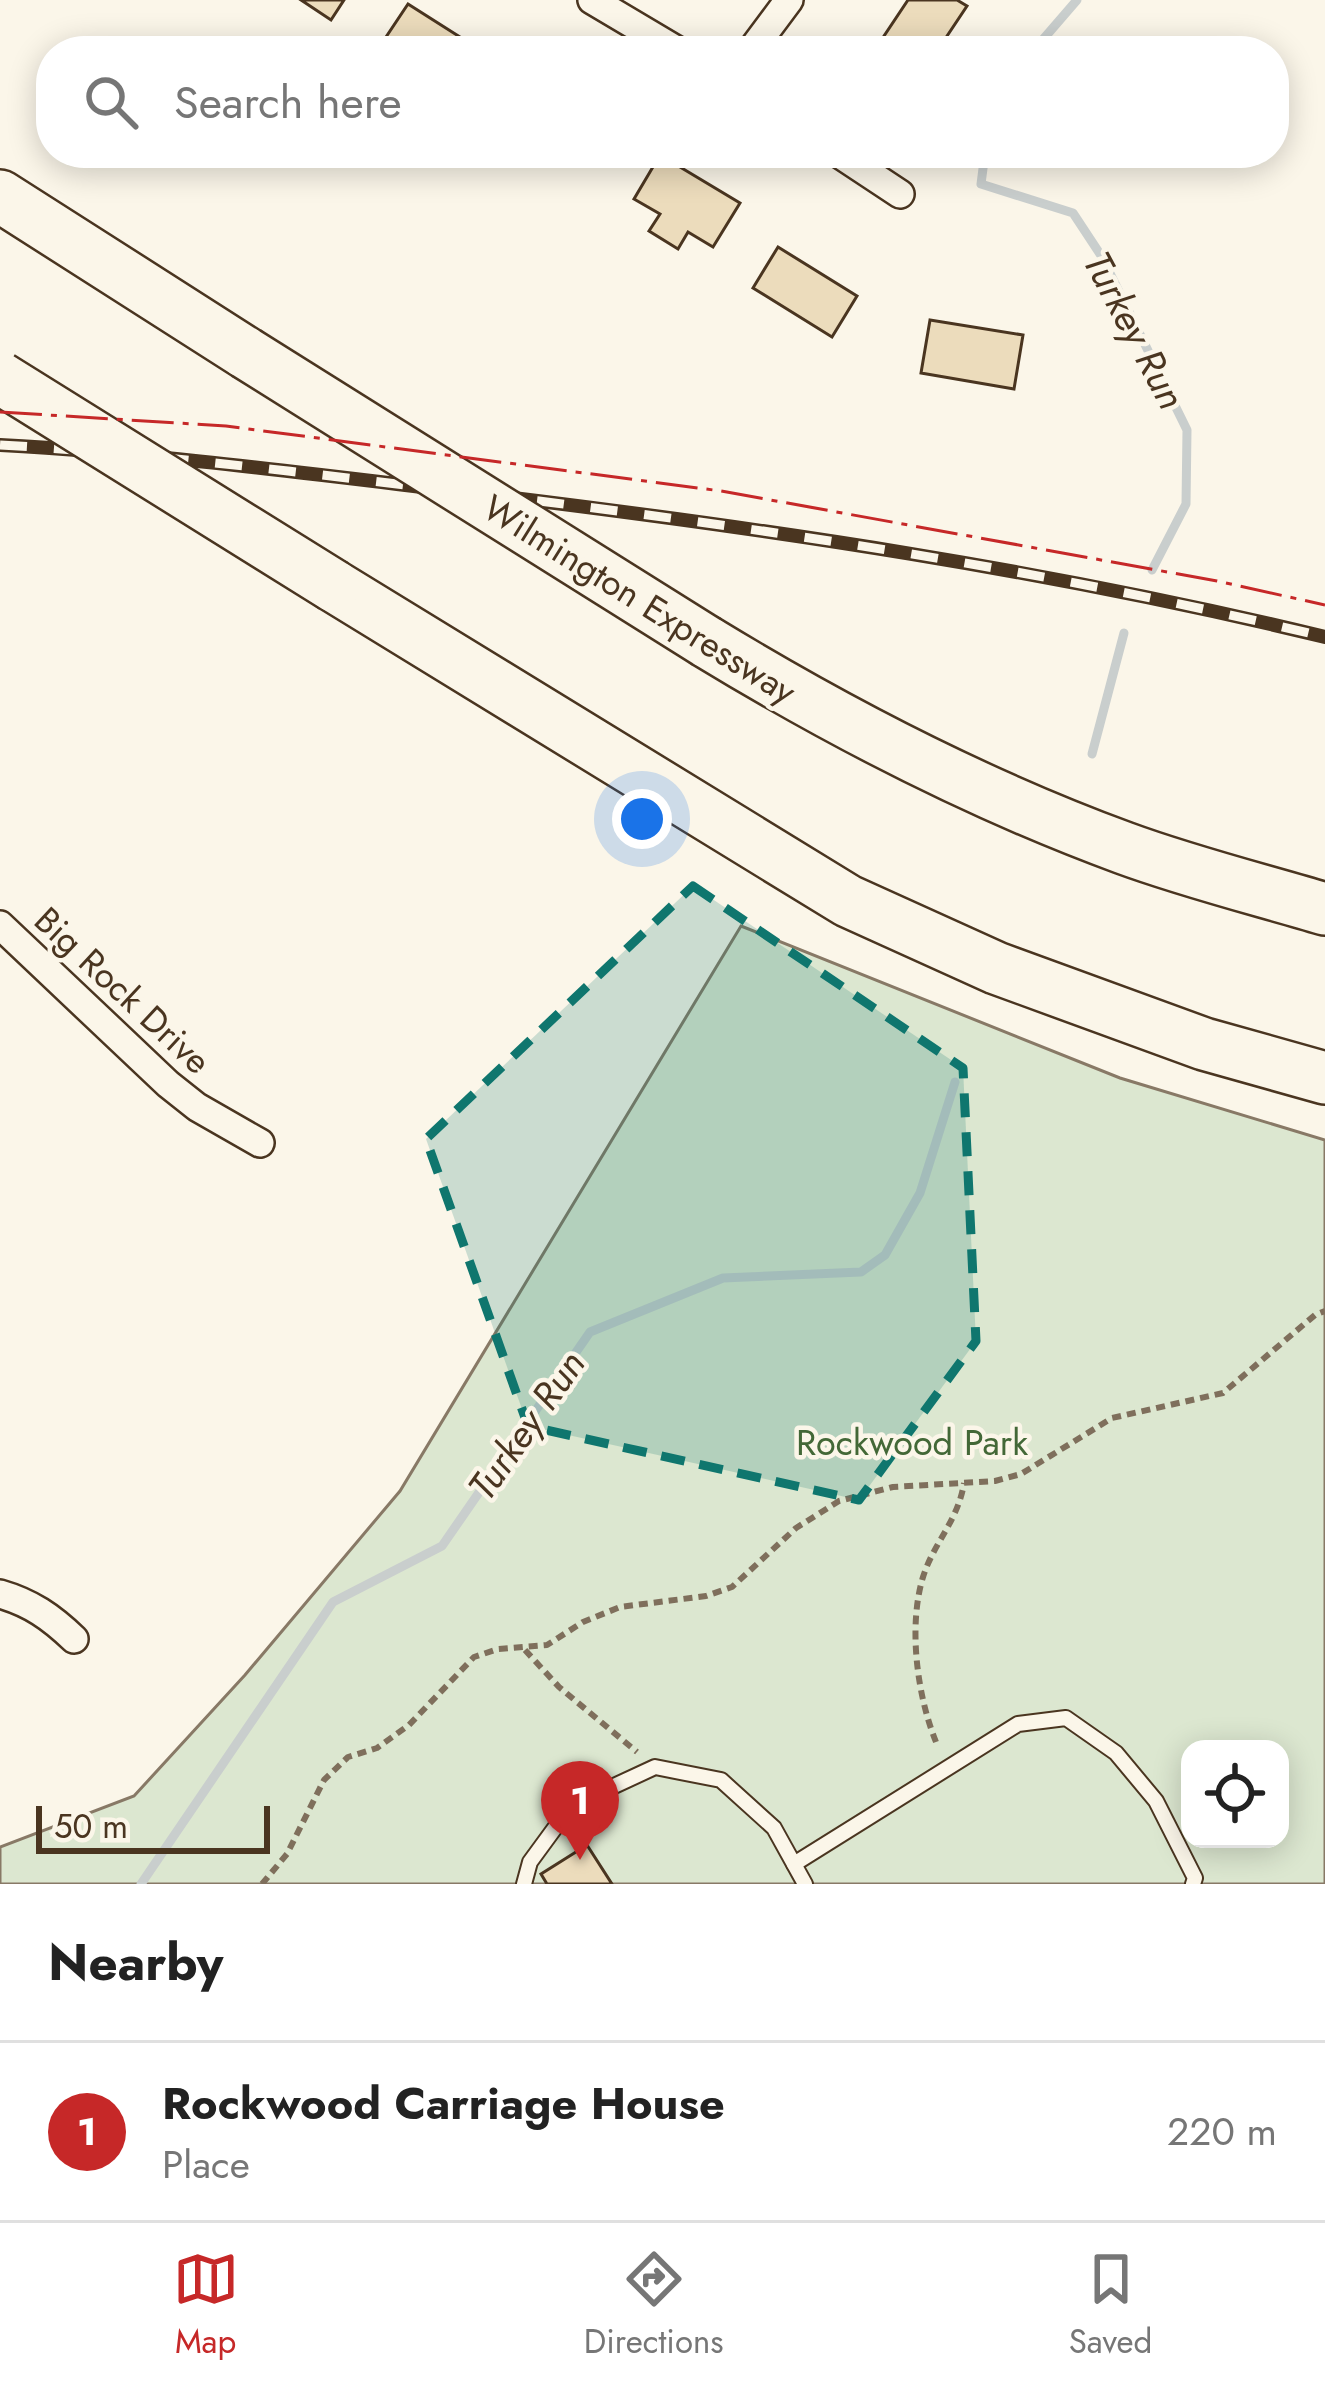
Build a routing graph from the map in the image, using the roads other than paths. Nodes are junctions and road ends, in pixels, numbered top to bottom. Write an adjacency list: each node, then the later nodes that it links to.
1 (592, 0): 3 (street)
2 (789, 0): 4 (street)
3 (653, 36)
4 (762, 36)
5 (861, 168): 6 (street)
6 (900, 194)
7 (0, 196): 9 (highway, Wilmington Expressway, bridge)
8 (0, 378): 11 (highway, bridge)
9 (1325, 909)
10 (0, 925): 12 (street, Big Rock Drive)
11 (1325, 1078)
12 (260, 1143)
13 (0, 1594): 14 (street)
14 (74, 1639)
15 (794, 1864): 16 (lane); 17 (lane); 18 (lane)
16 (524, 1884)
17 (805, 1884)
18 (1193, 1884)

